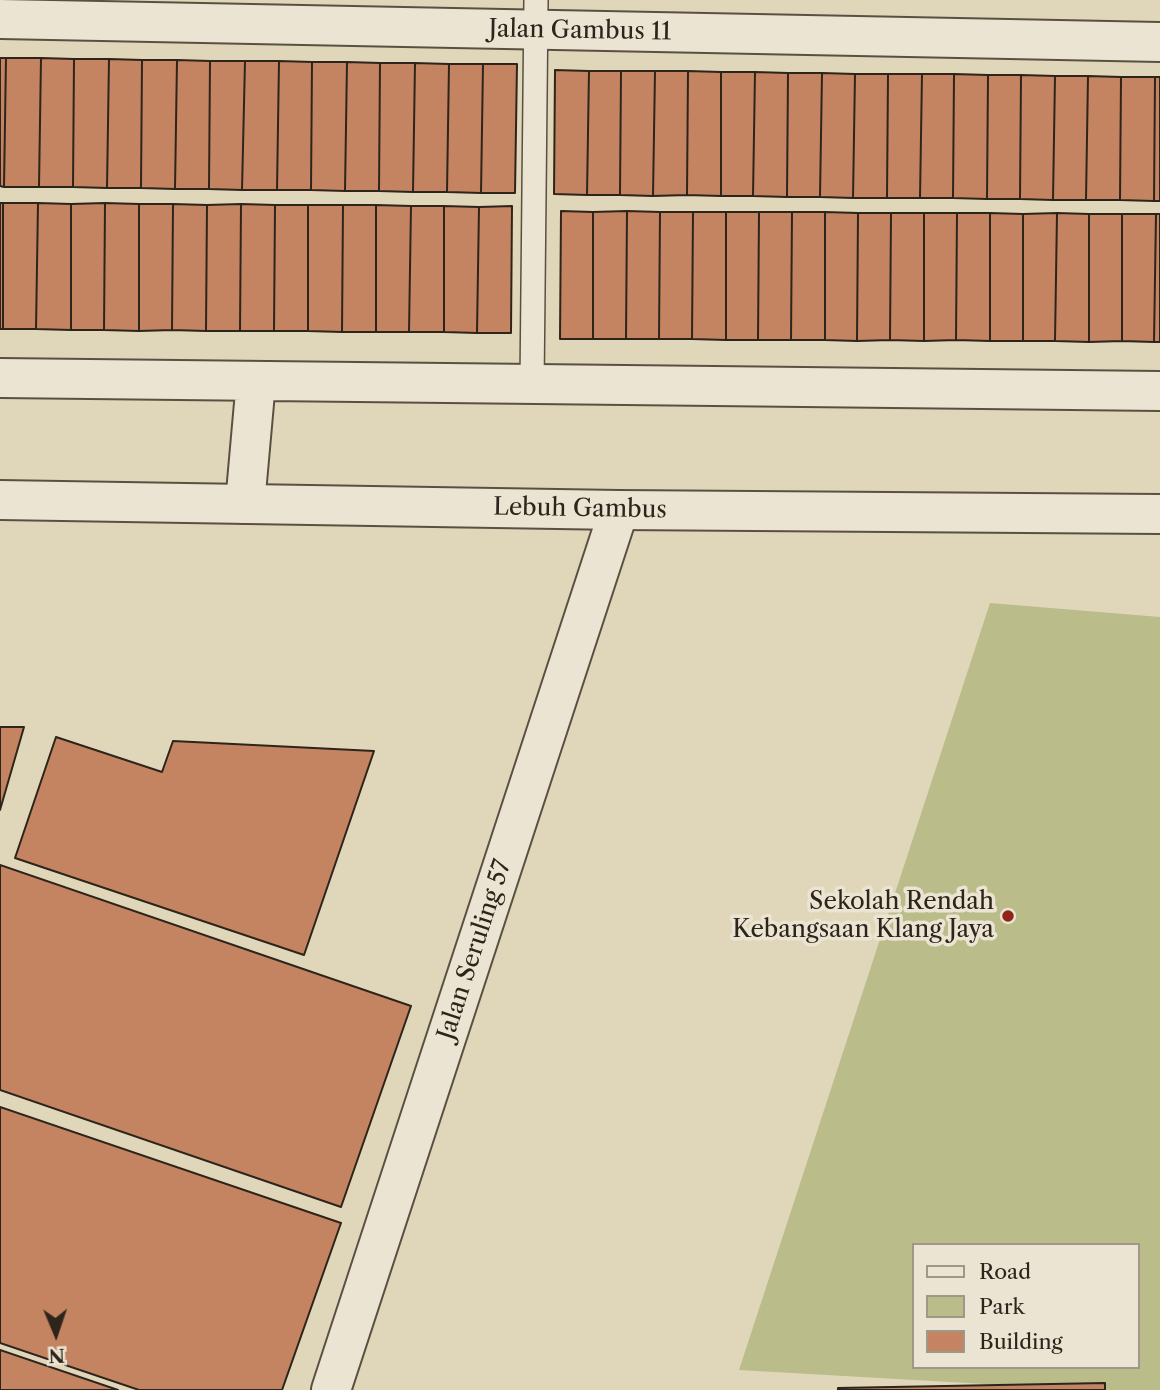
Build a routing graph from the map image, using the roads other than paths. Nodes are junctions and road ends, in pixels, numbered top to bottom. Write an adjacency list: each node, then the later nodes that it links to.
1 (536, 15): 2 (street, Jalan Gambus 11); 3 (street, Jalan Gambus 11); 6 (lane)
2 (0, 19)
3 (1160, 42)
4 (0, 378): 5 (street)
5 (256, 381): 6 (street); 9 (street)
6 (531, 385): 7 (street)
7 (1160, 391)
8 (0, 500): 9 (street, Lebuh Gambus)
9 (245, 505): 10 (street, Lebuh Gambus)
10 (619, 510): 11 (street, Lebuh Gambus); 12 (street, Jalan Seruling 57)
11 (1160, 514)
12 (331, 1390)

